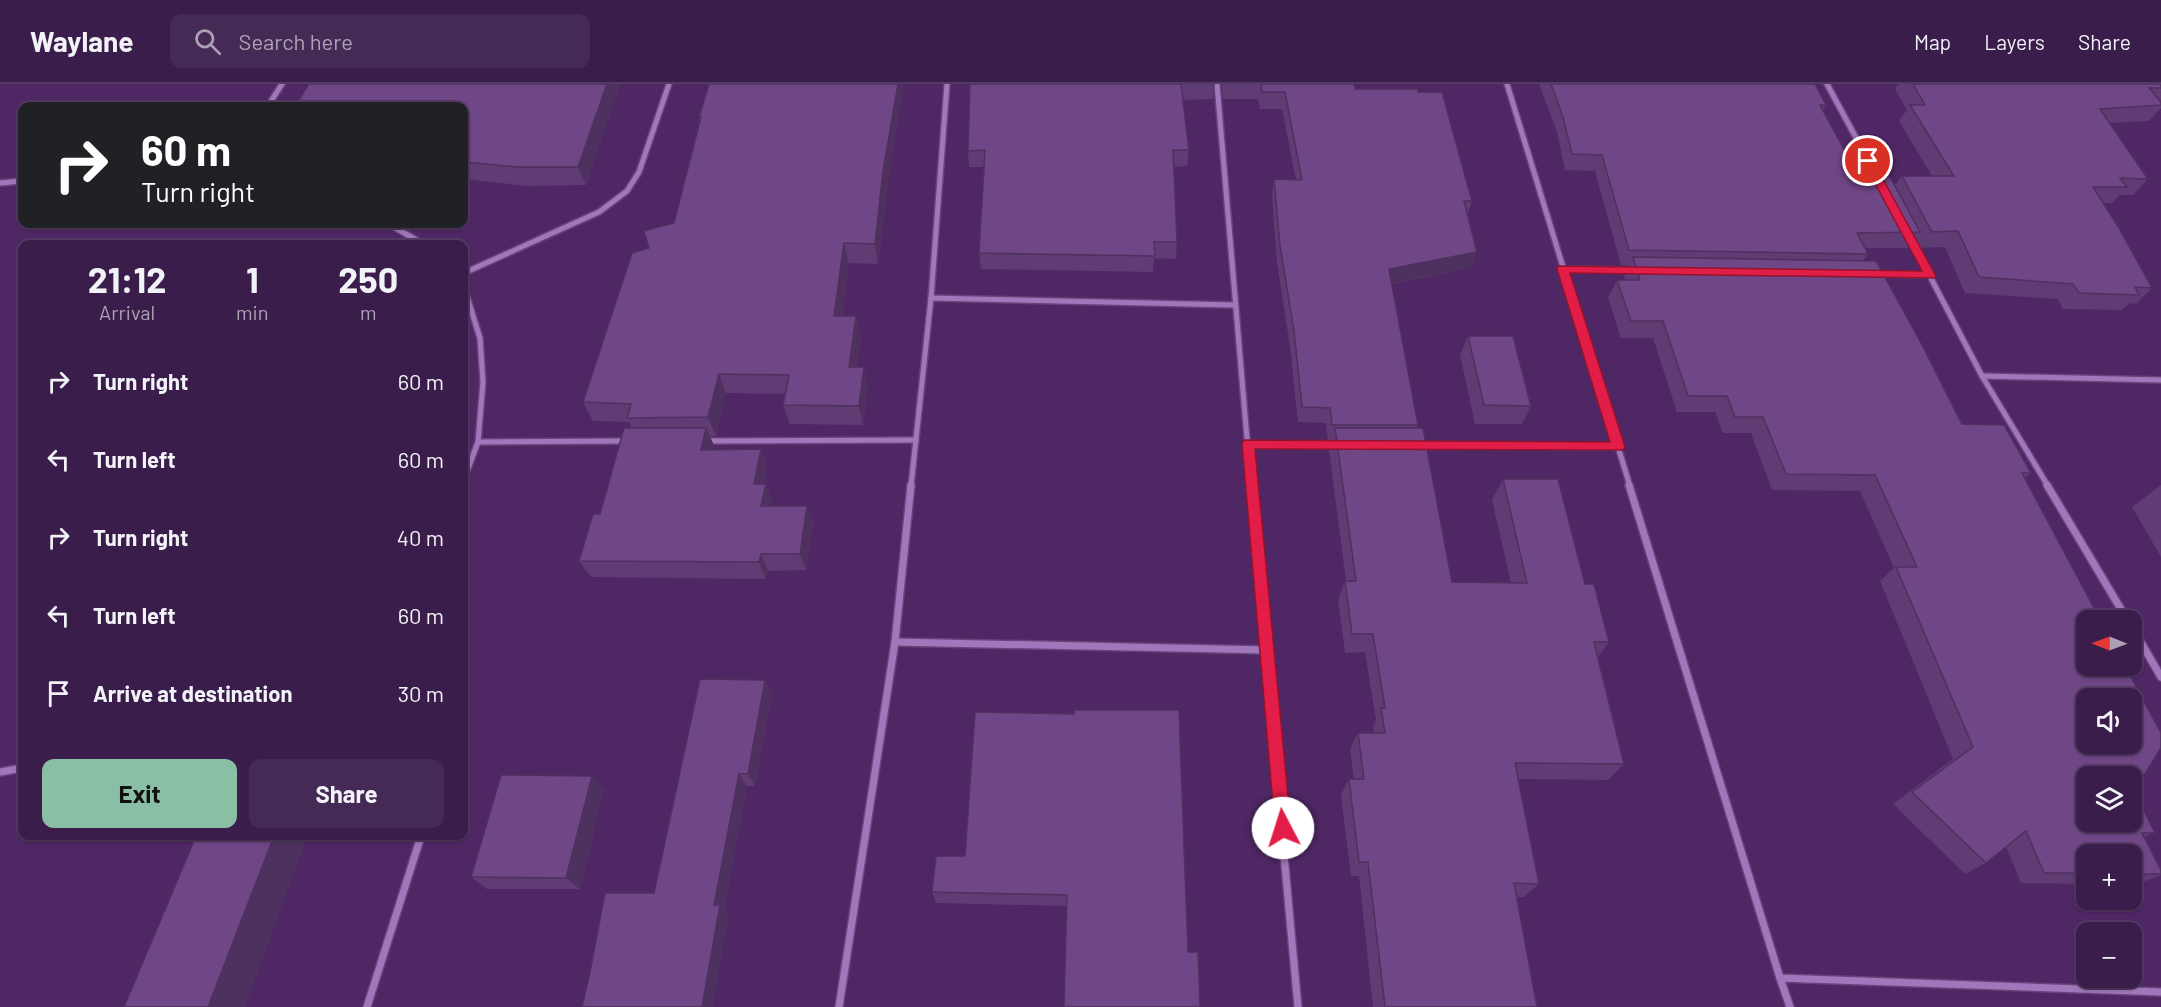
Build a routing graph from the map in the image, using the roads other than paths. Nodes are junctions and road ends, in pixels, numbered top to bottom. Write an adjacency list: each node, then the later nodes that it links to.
1 (282, 84): 7 (street)
2 (669, 84): 16 (street)
3 (947, 84): 19 (street)
4 (1217, 84): 21 (street)
5 (1507, 84): 14 (street)
6 (1827, 84): 10 (street)
7 (271, 102)
8 (18, 182): 9 (street)
9 (0, 183)
10 (1887, 195)
11 (396, 228): 13 (street)
12 (1909, 235): 18 (street)
13 (416, 240)
14 (1563, 269): 15 (street); 31 (street)
15 (1646, 270)
16 (468, 271)
17 (1871, 274): 18 (street)
18 (1930, 276): 22 (street)
19 (931, 298): 21 (street); 26 (street)
20 (468, 300): 27 (street)
21 (1234, 305): 28 (street)
22 (1982, 376): 23 (street); 33 (street)
23 (2161, 380)
24 (632, 441): 27 (street)
25 (691, 441): 26 (street)
26 (916, 441): 34 (street)
27 (478, 442): 32 (street)
28 (1248, 444): 29 (street); 36 (street)
29 (1344, 445)
30 (1415, 445): 31 (street)
31 (1618, 447): 41 (street)
32 (468, 468)
33 (2121, 610)
34 (895, 642): 36 (street); 44 (street)
35 (2142, 644): 37 (street)
36 (1266, 650): 45 (street)
37 (2161, 677)
38 (18, 769): 39 (street)
39 (0, 772)
40 (420, 840): 43 (street)
41 (1780, 978): 42 (street); 46 (street)
42 (2161, 992)
43 (367, 1007)
44 (839, 1007)
45 (1298, 1007)
46 (1790, 1007)

